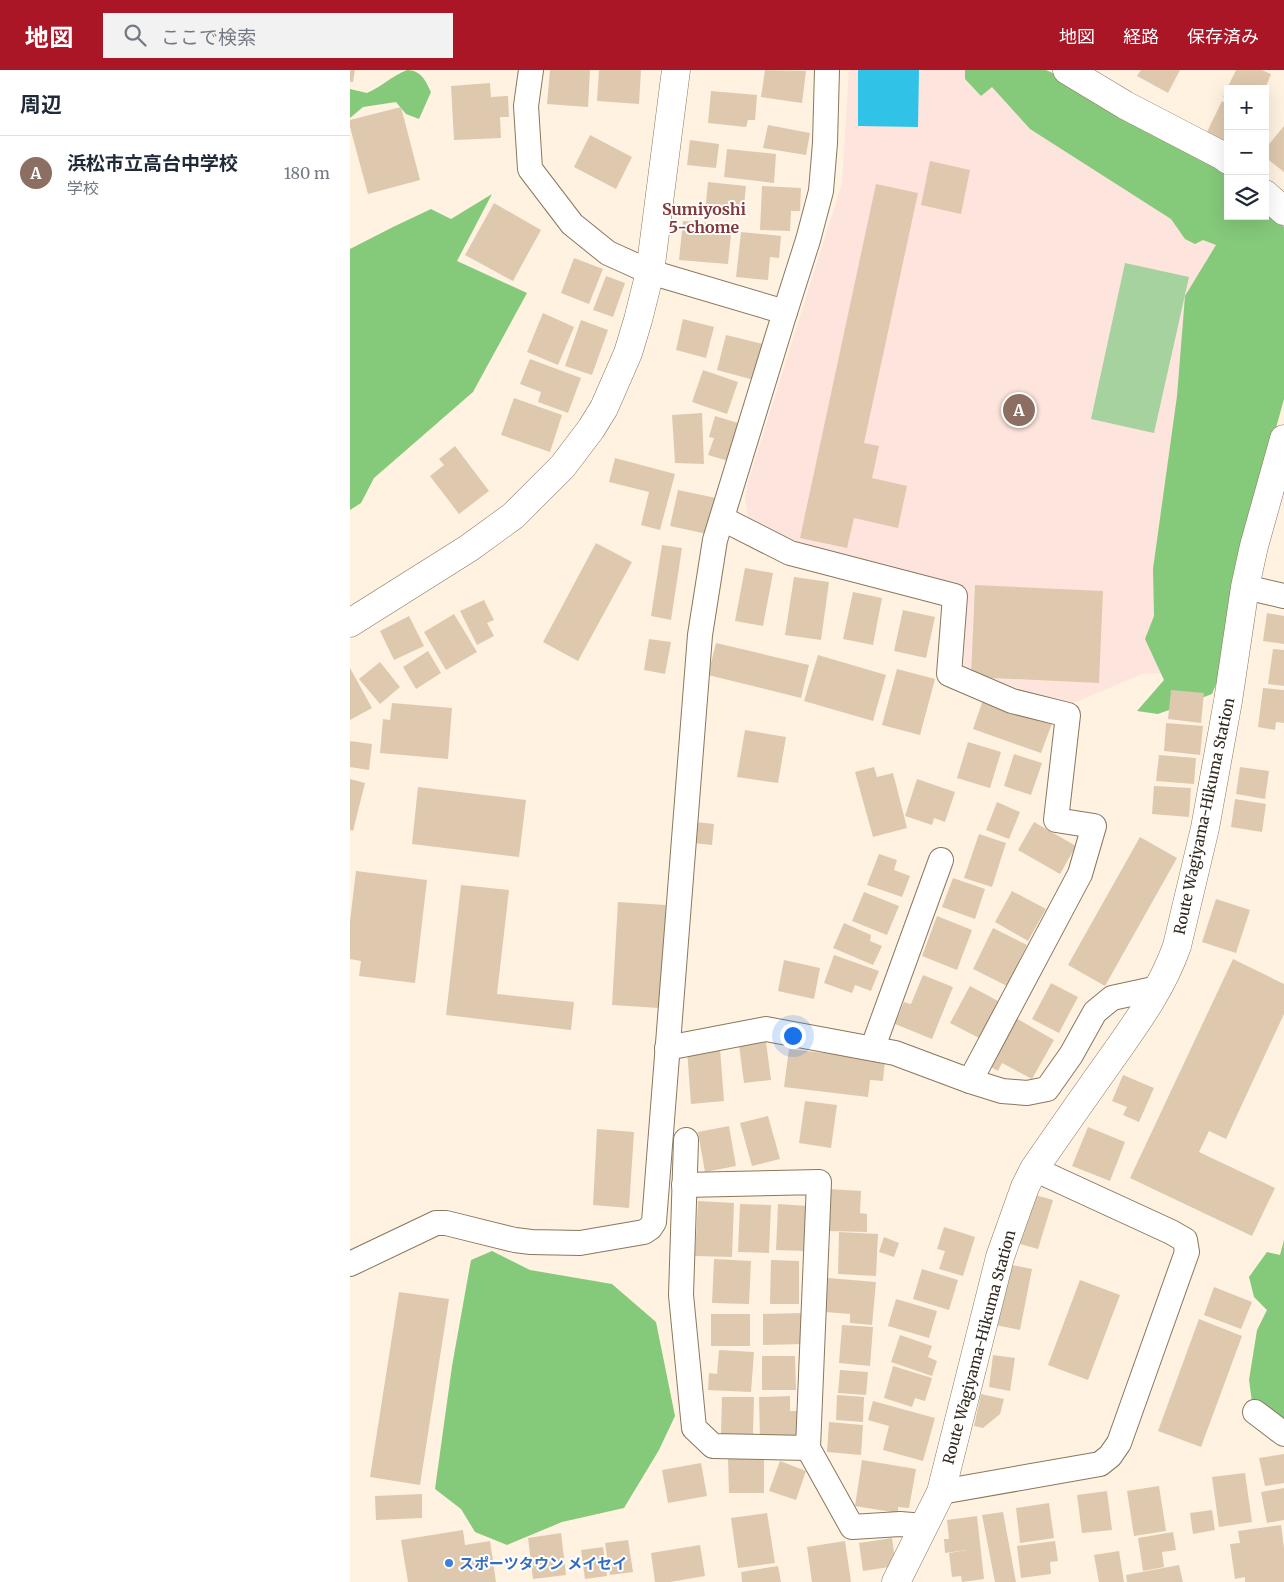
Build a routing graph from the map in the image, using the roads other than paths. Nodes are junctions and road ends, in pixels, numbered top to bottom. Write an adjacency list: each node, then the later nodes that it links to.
1 (531, 70): 8 (street)
2 (676, 70): 8 (main road)
3 (827, 70): 9 (street)
4 (1067, 70): 5 (main road)
5 (1224, 157)
6 (1269, 198): 7 (main road)
7 (1284, 211)
8 (650, 272): 9 (street); 14 (main road)
9 (785, 312): 11 (street)
10 (1284, 439): 12 (main road, Route Wagiyama-Hikuma Station)
11 (723, 519): 18 (street); 19 (street)
12 (1245, 587): 13 (street); 16 (main road, Route Wagiyama-Hikuma Station)
13 (1284, 596)
14 (350, 623)
15 (941, 860): 17 (street)
16 (1158, 988): 19 (street); 21 (main road, Route Wagiyama-Hikuma Station)
17 (873, 1047): 18 (street); 19 (street)
18 (667, 1048): 23 (street)
19 (970, 1082)
20 (686, 1140): 22 (street)
21 (1034, 1169): 27 (main road, Route Wagiyama-Hikuma Station); 27 (street)
22 (684, 1185): 26 (street); 26 (street)
23 (350, 1264)
24 (1254, 1412): 25 (street)
25 (1284, 1434)
26 (808, 1448): 28 (street)
27 (941, 1492): 28 (main road, Route Wagiyama-Hikuma Station)
28 (924, 1526): 29 (main road, Route Wagiyama-Hikuma Station)
29 (896, 1582)

